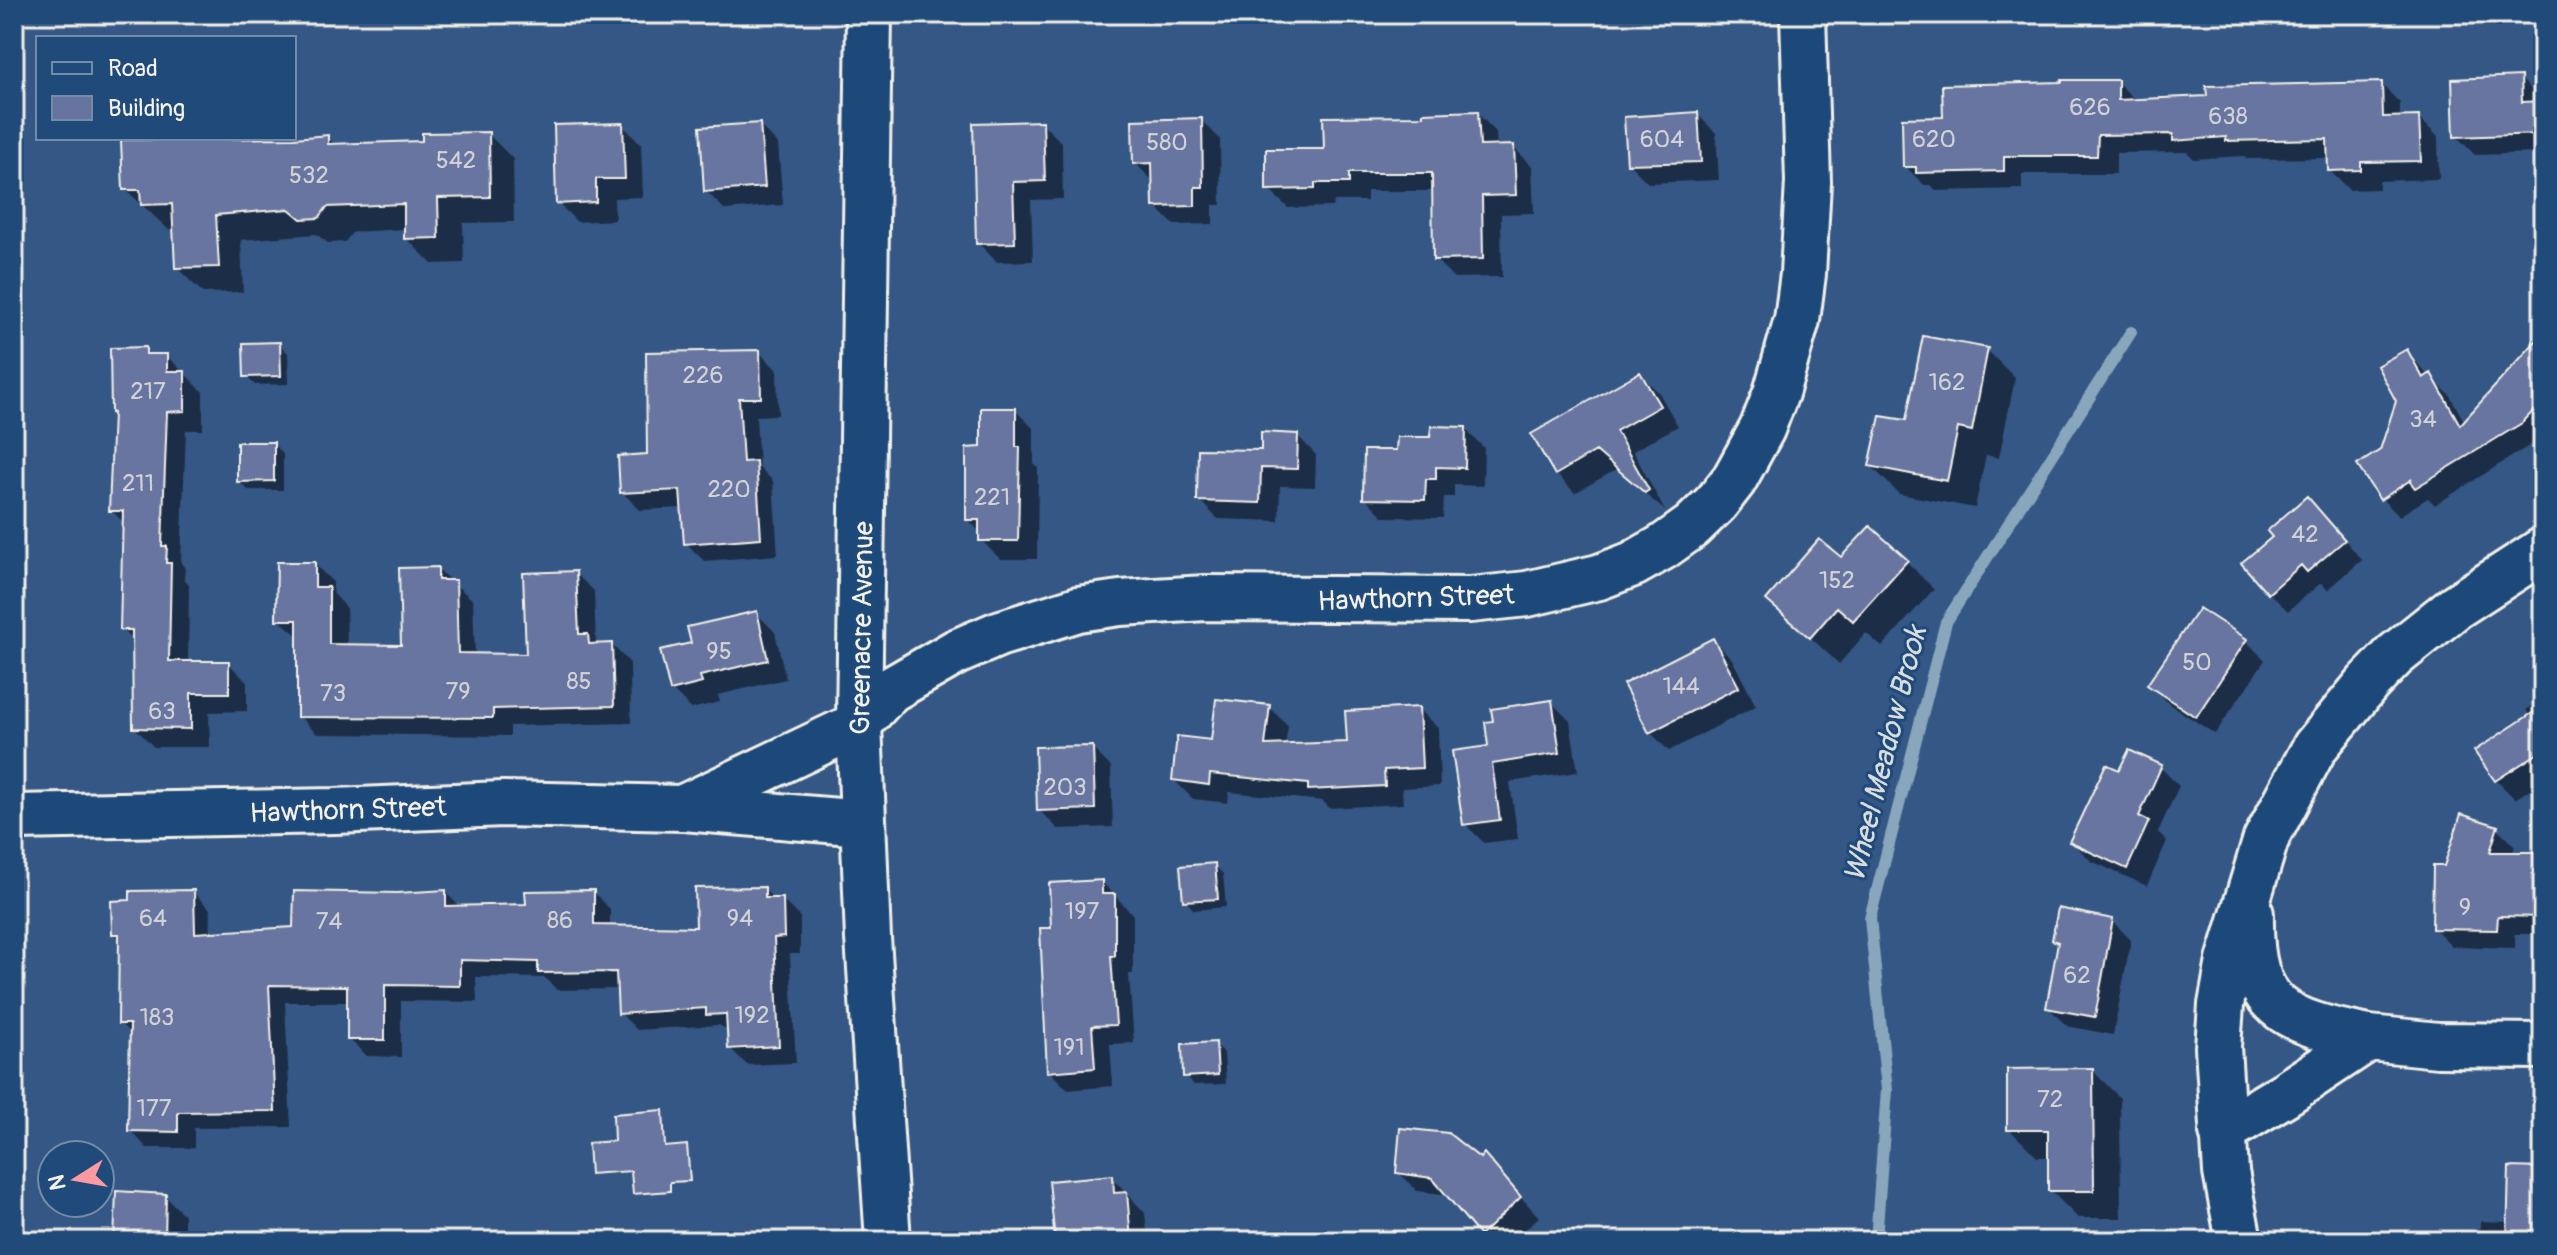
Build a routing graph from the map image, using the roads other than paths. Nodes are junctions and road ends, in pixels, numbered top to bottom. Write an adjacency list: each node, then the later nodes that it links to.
1 (869, 14): 4 (street, Greenacre Avenue)
2 (1803, 14): 4 (street, Hawthorn Street)
3 (2543, 550): 8 (street)
4 (859, 724): 5 (street, Hawthorn Street); 7 (street, Greenacre Avenue)
5 (682, 808): 6 (street, Hawthorn Street); 7 (street, Hawthorn Street)
6 (14, 817)
7 (863, 823): 12 (street, Greenacre Avenue)
8 (2255, 873): 9 (street); 11 (street)
9 (2369, 1038): 10 (street); 11 (street)
10 (2543, 1046)
11 (2222, 1132): 13 (street)
12 (888, 1241)
13 (2239, 1241)

